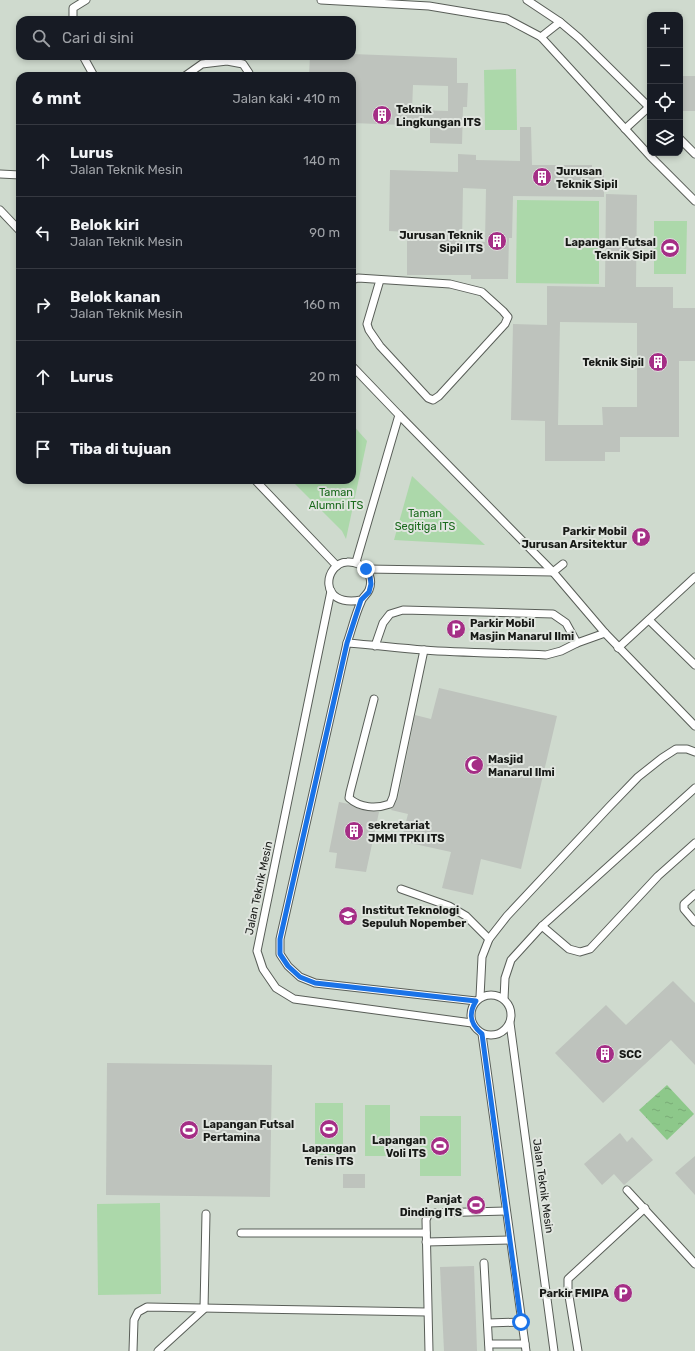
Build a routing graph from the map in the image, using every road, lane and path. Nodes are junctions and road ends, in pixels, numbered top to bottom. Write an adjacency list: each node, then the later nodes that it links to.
1 (86, 0): 4 (lane)
2 (321, 0): 6 (lane)
3 (528, 0): 5 (lane)
4 (73, 16)
5 (560, 22): 6 (lane); 11 (lane)
6 (541, 38): 13 (lane)
7 (85, 60): 8 (lane)
8 (92, 72)
9 (191, 72): 10 (lane)
10 (248, 72)
11 (647, 105)
12 (647, 109): 13 (lane)
13 (625, 129): 18 (lane)
14 (683, 142): 15 (lane)
15 (695, 154)
16 (0, 174): 17 (lane)
17 (16, 174)
18 (695, 201)
19 (0, 210): 20 (lane)
20 (16, 227)
21 (356, 279): 22 (lane)
22 (380, 280): 22 (lane)
23 (356, 370): 24 (lane)
24 (399, 415): 26 (lane); 30 (lane)
25 (260, 484): 28 (lane)
26 (356, 562): 28 (lane); 29 (lane)
27 (563, 564): 30 (lane)
28 (337, 566): 32 (lane)
29 (366, 569): 30 (lane); 33 (lane)
30 (553, 572): 35 (lane)
31 (695, 577): 34 (lane)
32 (330, 591): 33 (lane); 54 (lane, Jalan Teknik Mesin)
33 (361, 600): 36 (lane)
34 (649, 620): 39 (lane); 41 (lane)
35 (605, 633): 37 (lane); 39 (lane)
36 (347, 643): 38 (lane); 52 (lane)
37 (578, 643): 38 (lane); 40 (lane)
38 (375, 646): 40 (lane)
39 (618, 648): 43 (lane)
40 (424, 650): 42 (lane)
41 (695, 665)
42 (374, 699)
43 (695, 726)
44 (695, 752): 51 (lane)
45 (695, 788): 50 (lane)
46 (695, 842): 50 (lane)
47 (401, 889): 51 (lane)
48 (695, 894): 49 (lane)
49 (695, 922)
50 (542, 926): 53 (lane)
51 (489, 939): 52 (lane)
52 (478, 999): 53 (lane); 54 (lane)
53 (504, 999): 55 (lane, Jalan Teknik Mesin)
54 (472, 1023): 56 (lane)
55 (510, 1023): 56 (lane); 76 (lane, Jalan Teknik Mesin)
56 (482, 1034): 59 (lane)
57 (627, 1190): 58 (lane)
58 (645, 1208): 66 (lane); 77 (lane)
59 (506, 1211): 62 (lane); 63 (lane)
60 (206, 1214): 67 (lane)
61 (241, 1233): 62 (lane)
62 (426, 1234): 64 (lane)
63 (510, 1240): 64 (lane); 69 (lane)
64 (426, 1242): 68 (lane)
65 (484, 1263): 70 (lane)
66 (695, 1264)
67 (204, 1309): 68 (lane); 73 (lane); 74 (lane)
68 (427, 1312): 75 (lane)
69 (521, 1322): 70 (lane); 72 (lane)
70 (488, 1323): 71 (lane)
71 (489, 1348): 72 (lane)
72 (525, 1348)
73 (133, 1351)
74 (158, 1351)
75 (429, 1351)
76 (554, 1351)
77 (578, 1351)

